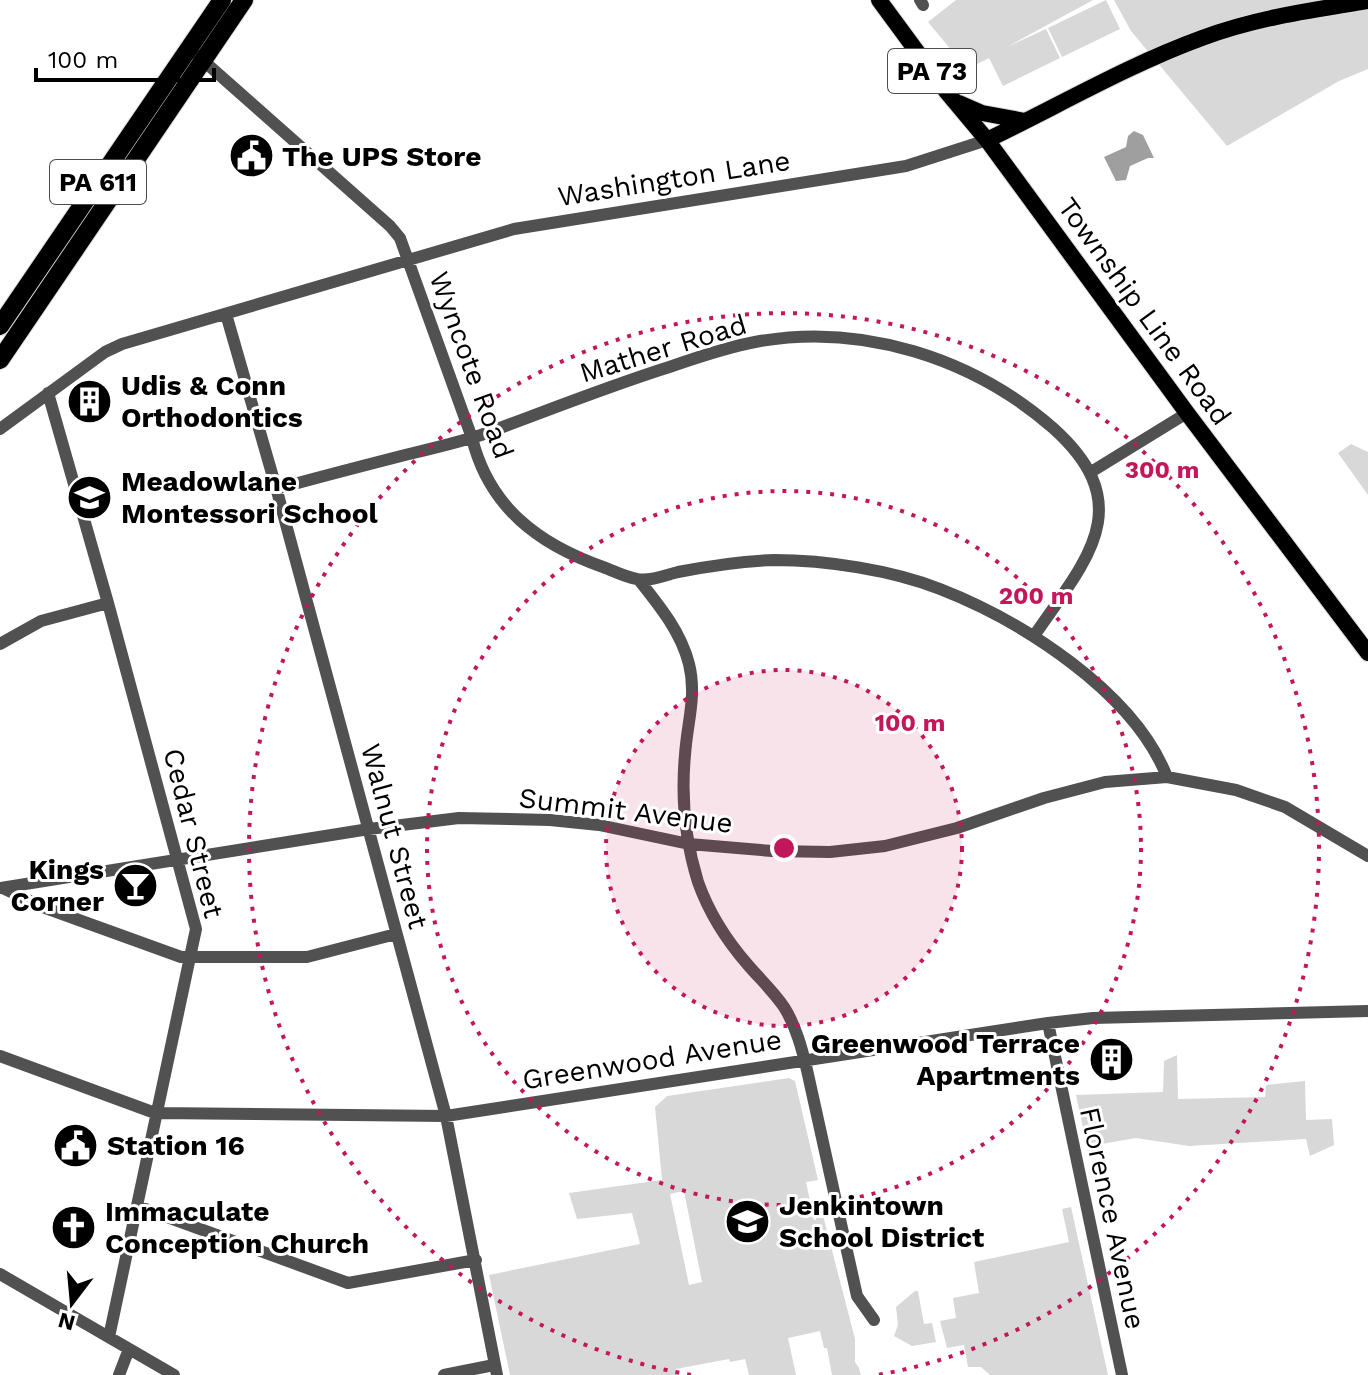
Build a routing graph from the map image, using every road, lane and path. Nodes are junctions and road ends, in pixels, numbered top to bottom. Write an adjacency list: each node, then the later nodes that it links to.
1 (222, 0): 5 (highway, PA 611)
2 (244, 0): 5 (highway, PA 611)
3 (879, 0): 6 (main road, Township Line Road / PA 73)
4 (1368, 1): 7 (main road, Washington Lane)
5 (195, 54): 9 (street, Wyncote Road); 11 (highway, PA 611); 12 (highway, PA 611)
6 (955, 102): 7 (main road); 8 (main road, Township Line Road / PA 73)
7 (1027, 121): 8 (main road, Washington Lane)
8 (987, 140): 9 (street, Washington Lane); 14 (main road, Township Line Road)
9 (409, 258): 10 (street, Washington Lane); 16 (street, Wyncote Road)
10 (226, 314): 13 (street, Washington Lane); 18 (street, Walnut Street)
11 (0, 326)
12 (0, 360)
13 (48, 393): 15 (street, Washington Lane); 20 (street, Cedar Street)
14 (1187, 413): 17 (street); 23 (main road, Township Line Road)
15 (0, 429)
16 (472, 438): 17 (street, Mather Road); 18 (street, Mather Road); 19 (street, Wyncote Road)
17 (1091, 472): 21 (street, Mather Road)
18 (276, 489): 25 (street, Walnut Street)
19 (639, 580): 21 (street); 26 (street)
20 (108, 603): 22 (street); 28 (street, Cedar Street)
21 (1034, 636): 24 (street)
22 (0, 644)
23 (1368, 653)
24 (1167, 777): 26 (street, Summit Avenue); 27 (street, Summit Avenue)
25 (369, 829): 26 (street, Summit Avenue); 28 (street, Summit Avenue); 30 (street, Walnut Street)
26 (689, 844): 35 (street)
27 (1368, 856)
28 (178, 860): 29 (street, Summit Avenue); 31 (street, Cedar Street)
29 (1, 888): 31 (street)
30 (396, 934): 31 (street); 37 (street, Walnut Street)
31 (191, 958): 36 (street, Cedar Street)
32 (1368, 1011): 33 (street, Greenwood Avenue)
33 (1048, 1023): 35 (street, Greenwood Avenue); 48 (street, Florence Avenue)
34 (0, 1056): 36 (street, Greenwood Avenue)
35 (805, 1059): 37 (street, Greenwood Avenue); 41 (street)
36 (155, 1113): 37 (street, Greenwood Avenue); 38 (street, Cedar Street)
37 (446, 1116): 39 (street, Walnut Street)
38 (137, 1206): 39 (street); 42 (street, Cedar Street)
39 (476, 1260): 44 (street, Walnut Street)
40 (0, 1274): 42 (street)
41 (874, 1320)
42 (109, 1337): 43 (street)
43 (129, 1349): 45 (street); 46 (street)
44 (496, 1370): 47 (street)
45 (119, 1375)
46 (174, 1375)
47 (444, 1375)
48 (1122, 1375)

